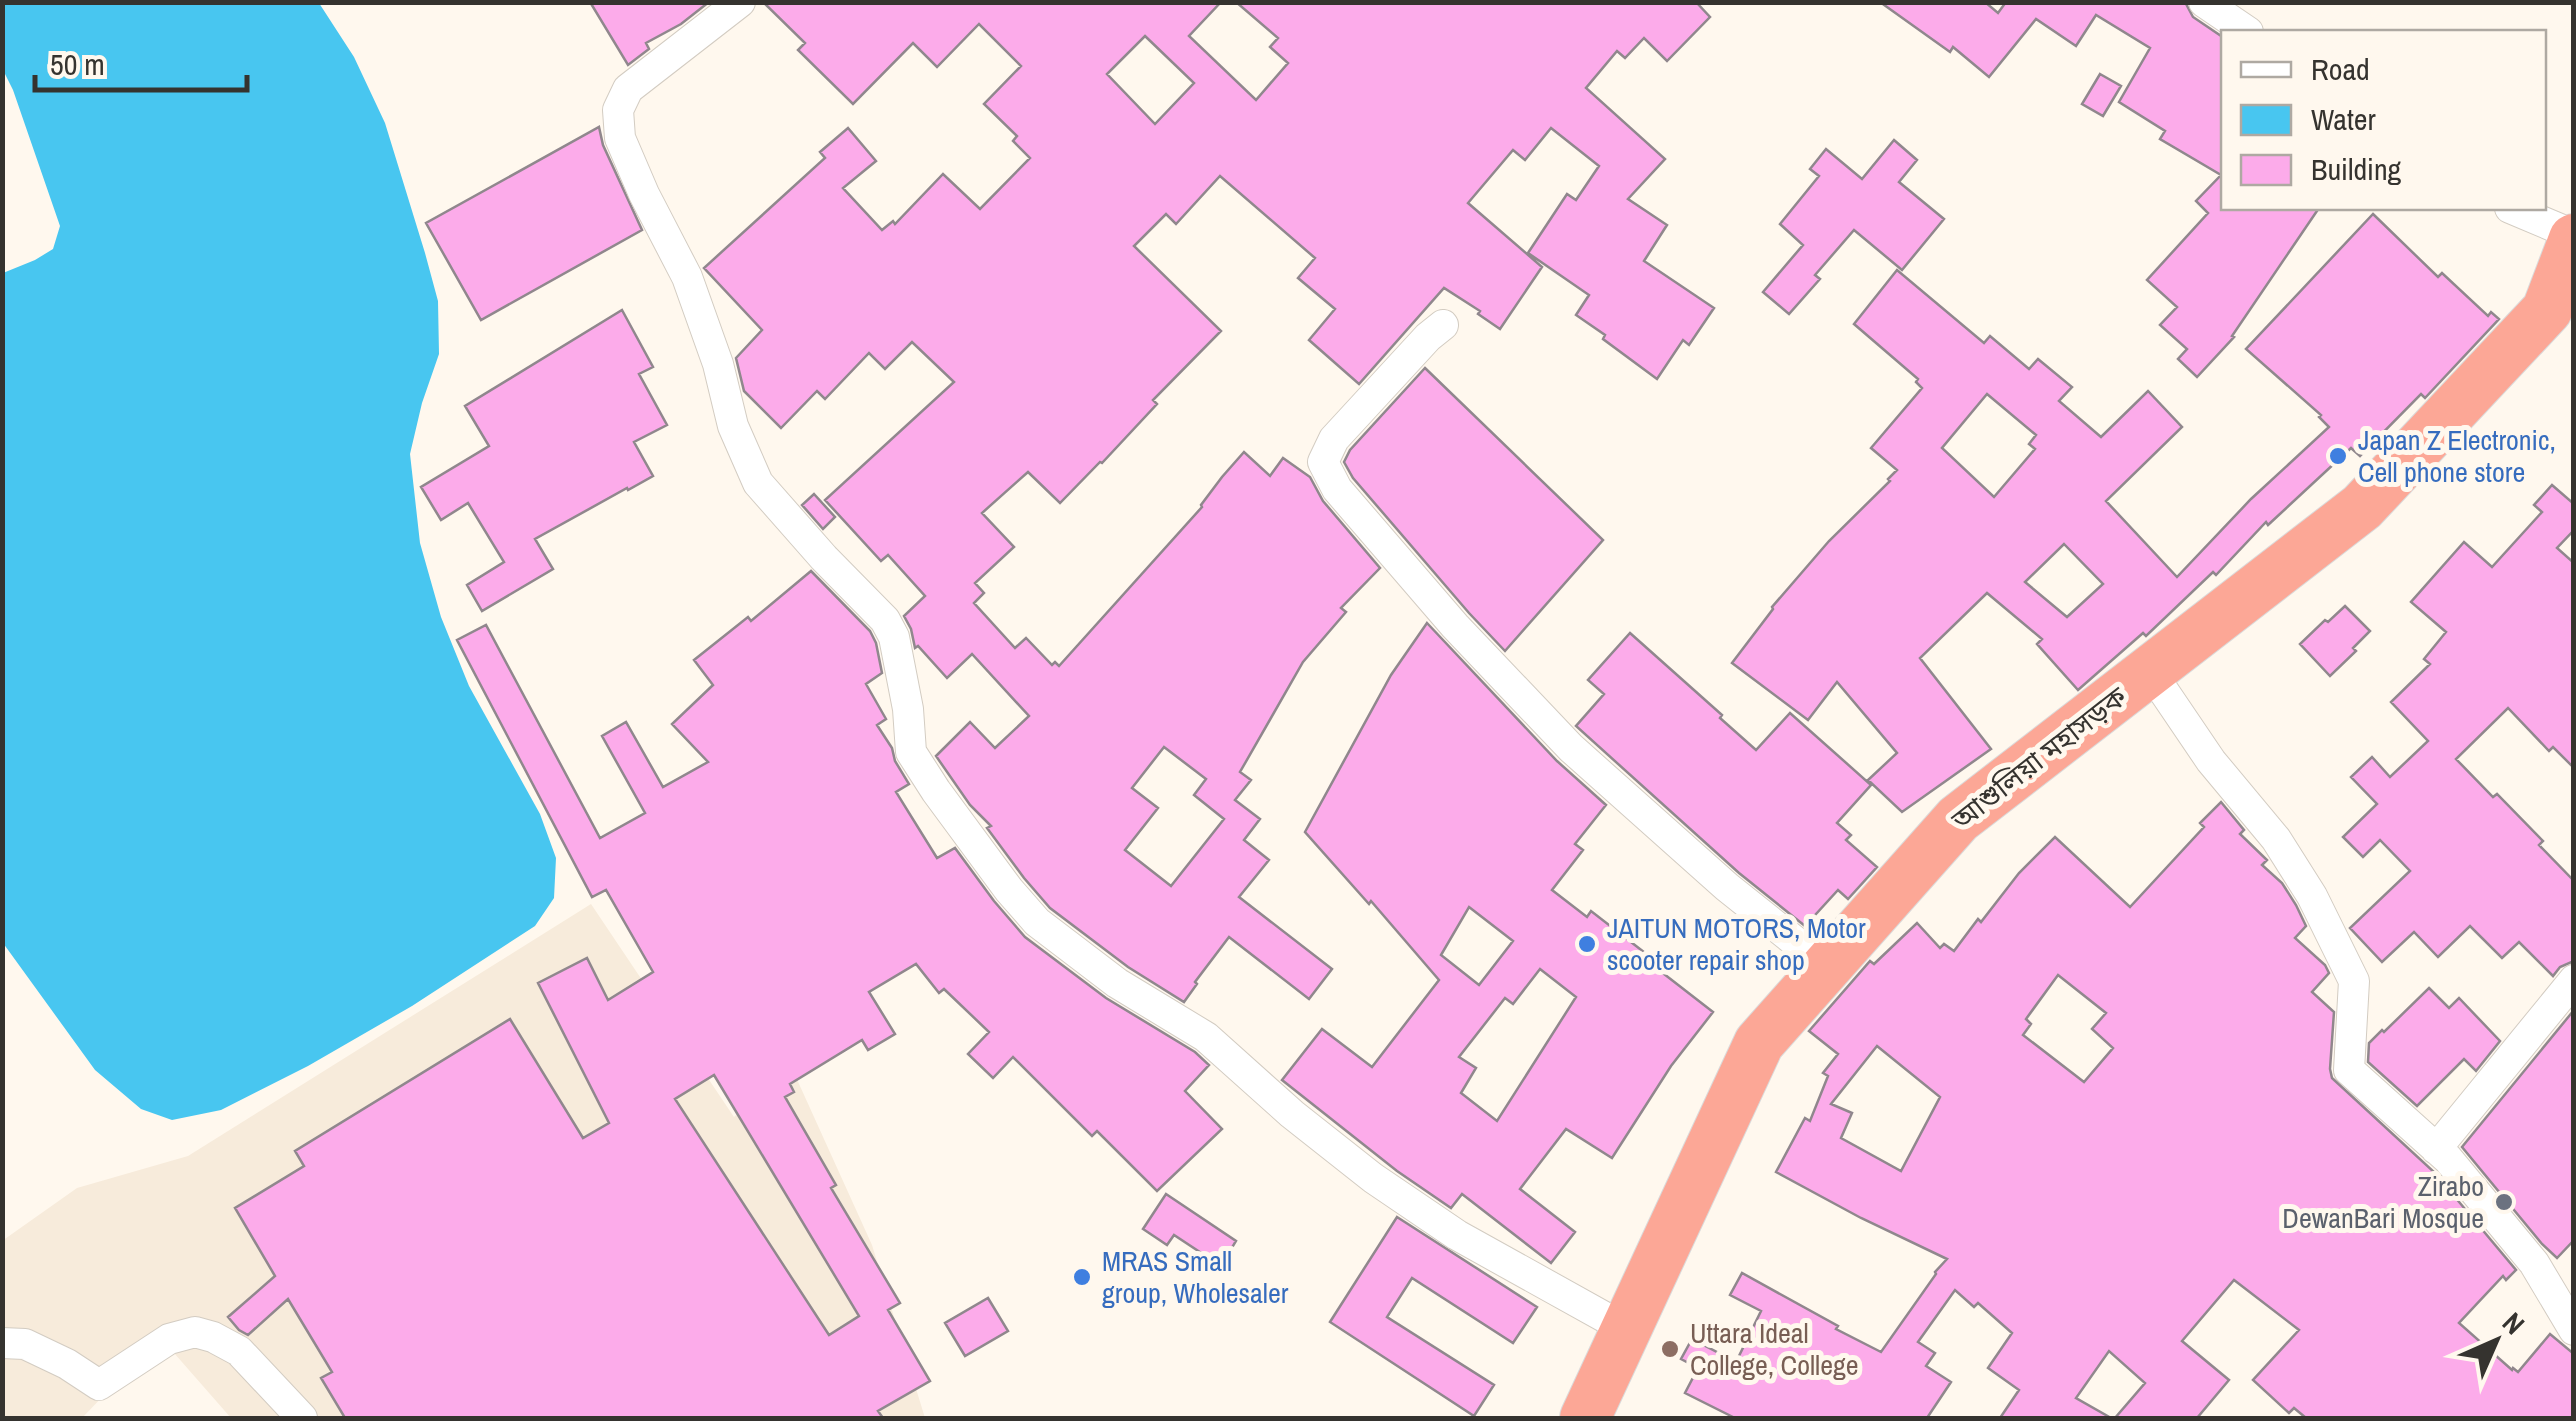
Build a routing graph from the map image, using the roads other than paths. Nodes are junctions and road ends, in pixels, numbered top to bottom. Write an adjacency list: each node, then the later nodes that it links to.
1 (740, 2): 11 (street)
2 (2204, 2): 3 (street)
3 (2245, 30)
4 (2514, 210): 5 (street)
5 (2574, 237): 7 (highway, আশুলিয়া মহাসড়ক)
6 (1442, 326): 8 (street)
7 (2150, 671): 8 (highway, আশুলিয়া মহাসড়ক); 10 (street)
8 (1826, 966): 11 (highway, আশুলিয়া মহাসড়ক)
9 (2574, 980): 10 (street)
10 (2436, 1149): 12 (street)
11 (1626, 1329): 15 (highway, আশুলিয়া মহাসড়ক)
12 (2574, 1330)
13 (2, 1343): 14 (street)
14 (302, 1418)
15 (1585, 1418)

